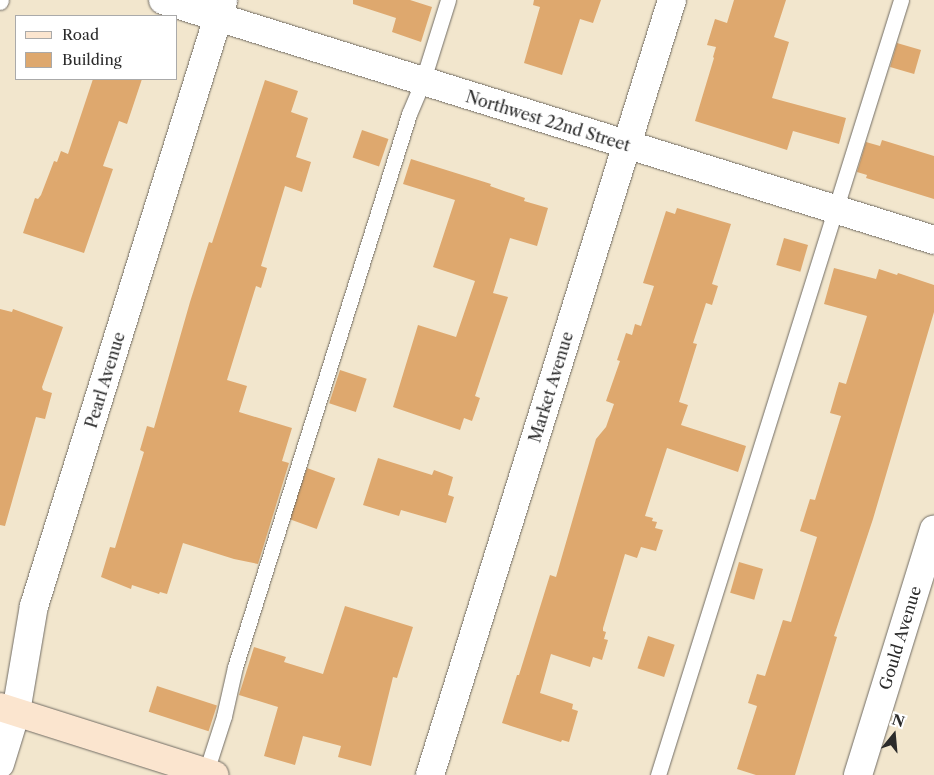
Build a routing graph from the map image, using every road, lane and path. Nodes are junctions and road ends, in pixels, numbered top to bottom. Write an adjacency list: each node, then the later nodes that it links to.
1 (163, 0): 5 (street, Northwest 22nd Street)
2 (448, 0): 6 (lane)
3 (672, 0): 7 (street, Market Avenue)
4 (901, 0): 8 (lane)
5 (221, 9): 6 (street, Northwest 22nd Street); 11 (street, Pearl Avenue)
6 (422, 83): 7 (street, Northwest 22nd Street); 13 (lane)
7 (626, 145): 8 (street, Northwest 22nd Street); 14 (street, Market Avenue)
8 (834, 209): 9 (street, Northwest 22nd Street); 15 (lane)
9 (934, 240)
10 (934, 530): 16 (street, Gould Avenue)
11 (8, 710): 12 (street, Pearl Avenue); 13 (street)
12 (0, 764)
13 (209, 774)
14 (430, 775)
15 (658, 775)
16 (858, 775)

